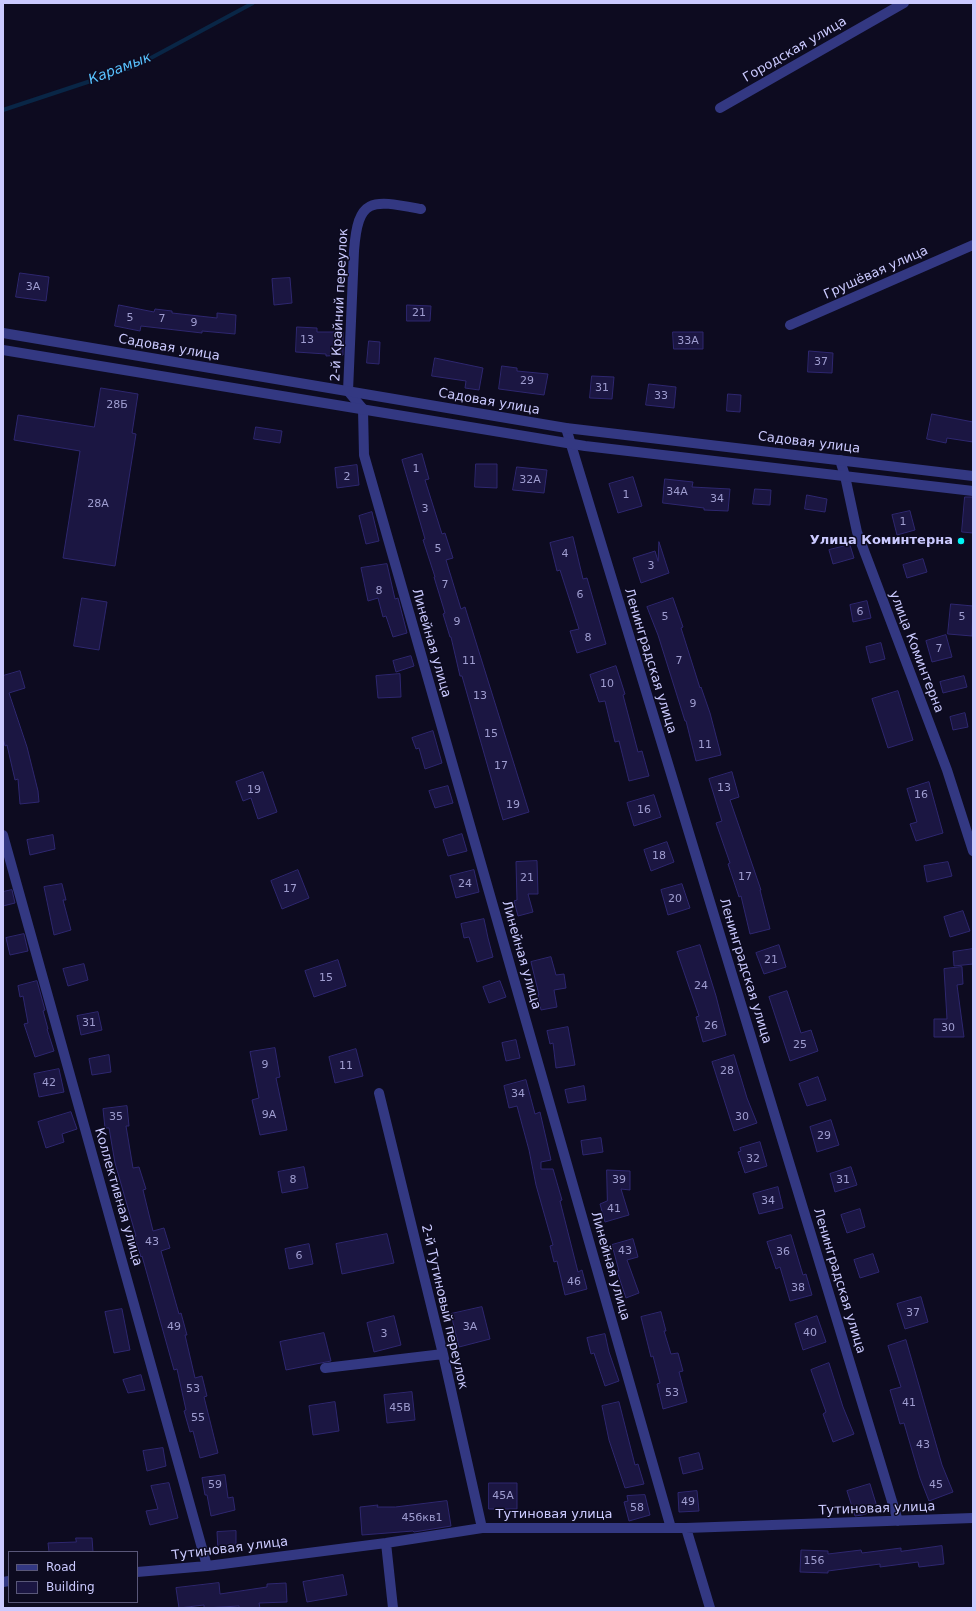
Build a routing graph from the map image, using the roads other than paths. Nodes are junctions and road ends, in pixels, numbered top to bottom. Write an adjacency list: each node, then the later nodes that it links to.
1 (904, 3): 2 (street, Городская улица)
2 (720, 108)
3 (420, 209): 8 (street, 2-й Крайний переулок)
4 (973, 245): 5 (street, Грушёвая улица)
5 (790, 325)
6 (3, 333): 8 (street, Садовая улица)
7 (3, 350): 9 (street)
8 (348, 391): 9 (street); 10 (street, Садовая улица)
9 (363, 410): 11 (street); 24 (street, Линейная улица)
10 (566, 428): 11 (street, Ленинградская улица); 12 (street, Садовая улица)
11 (571, 444): 13 (street); 22 (street, Ленинградская улица)
12 (840, 460): 13 (street, улица Коминтерна); 14 (street, Садовая улица)
13 (845, 476): 15 (street); 17 (street, улица Коминтерна)
14 (973, 476)
15 (973, 491)
16 (3, 835): 27 (street, Коллективная улица)
17 (973, 851)
18 (379, 1093): 19 (street, 2-й Тутиновый переулок)
19 (442, 1354): 20 (street); 23 (street, 2-й Тутиновый переулок)
20 (325, 1368)
21 (973, 1518): 22 (street, Тутиновая улица)
22 (898, 1521): 25 (street, Тутиновая улица)
23 (482, 1528): 24 (street, Тутиновая улица); 26 (street, Тутиновая улица)
24 (671, 1528): 25 (street, Тутиновая улица)
25 (686, 1528): 30 (street)
26 (386, 1543): 27 (street, Тутиновая улица); 29 (street)
27 (207, 1566): 28 (street, Тутиновая улица)
28 (138, 1572)
29 (393, 1608)
30 (710, 1608)

